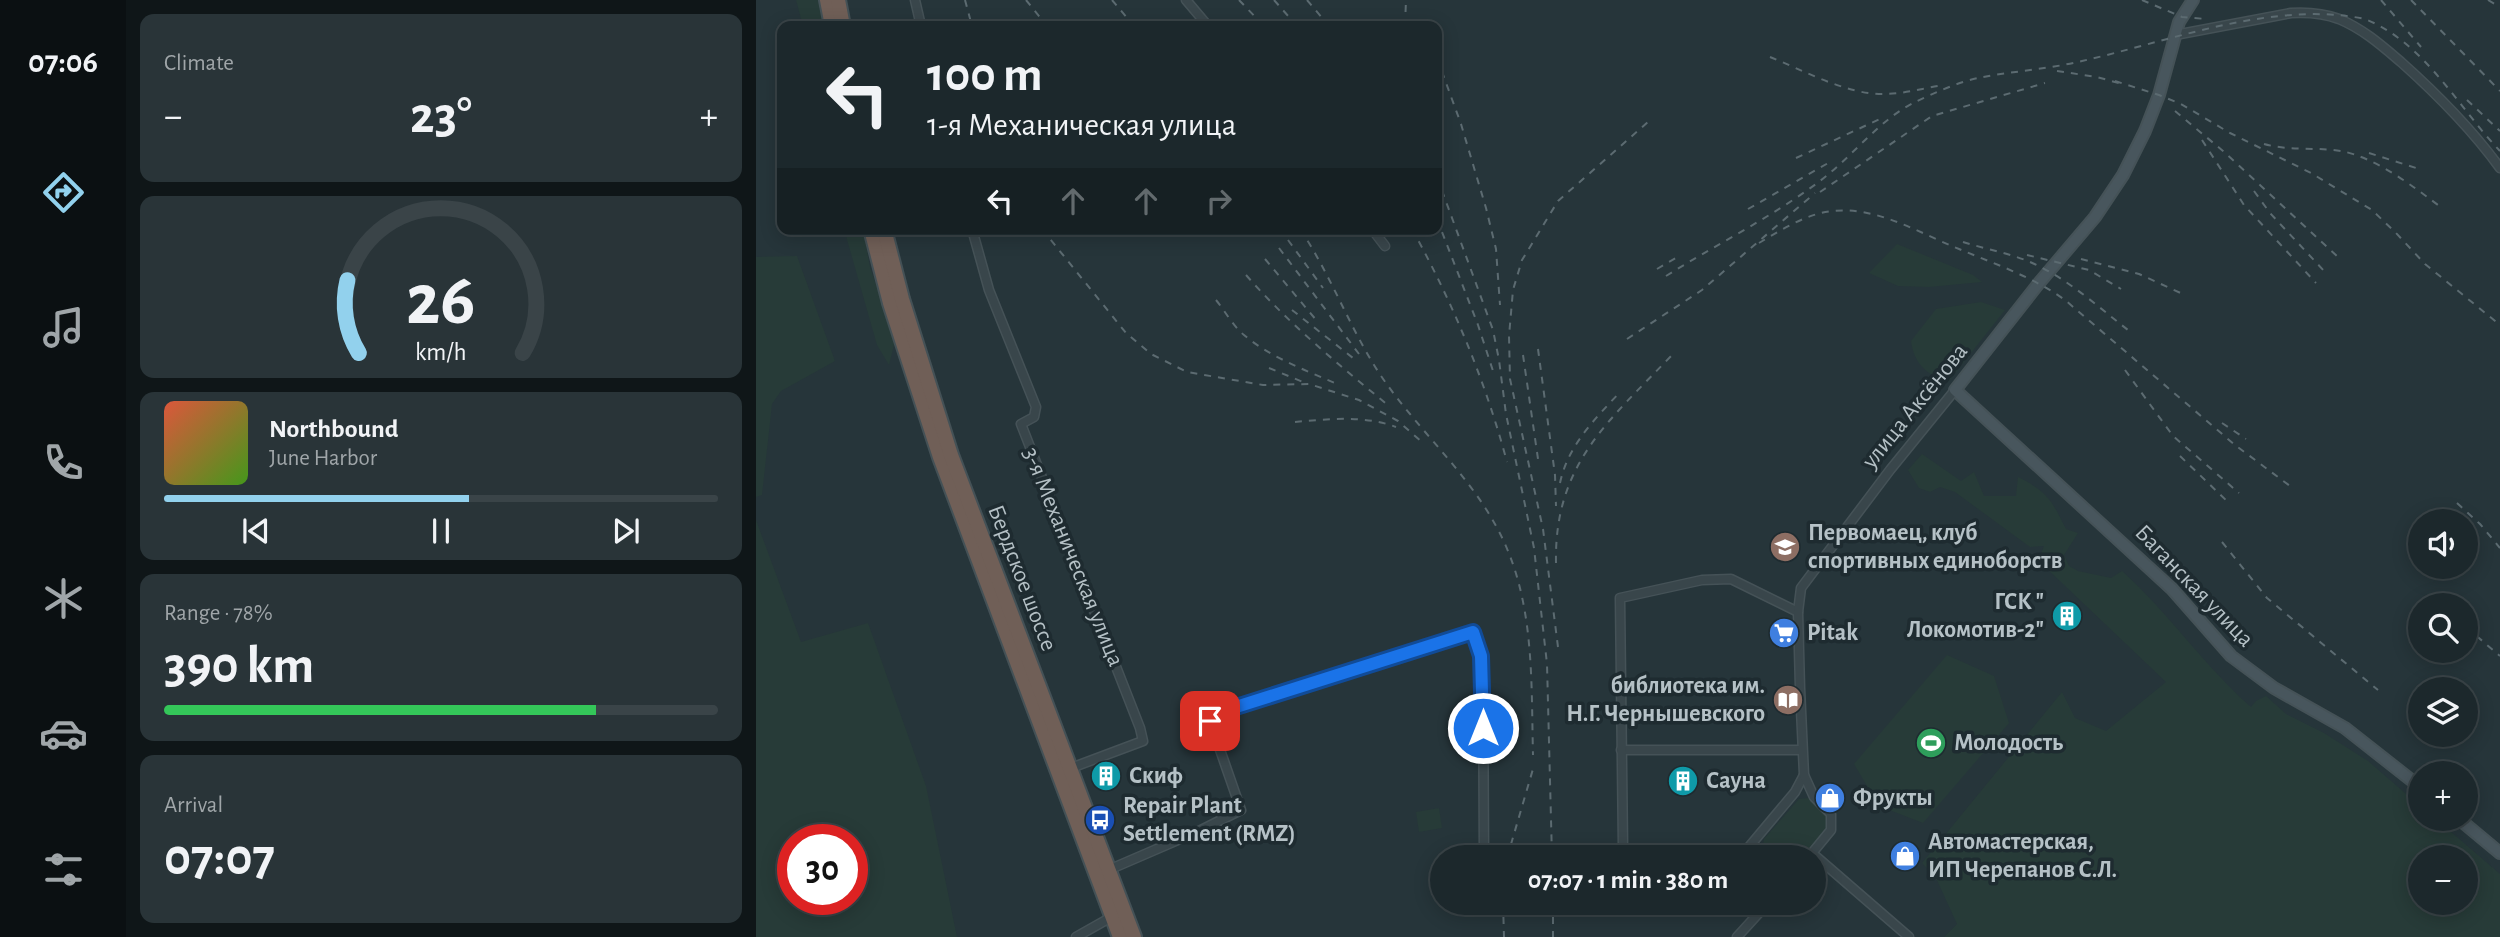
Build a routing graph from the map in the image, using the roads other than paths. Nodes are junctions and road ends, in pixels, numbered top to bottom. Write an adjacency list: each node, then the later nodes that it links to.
1 (827, 0): 6 (highway)
2 (838, 0): 7 (highway)
3 (915, 0): 8 (street)
4 (1185, 0): 9 (street)
5 (2193, 0): 10 (street, улица Аксёнова)
6 (831, 21)
7 (842, 21)
8 (920, 21)
9 (1204, 21)
10 (2175, 35): 11 (street); 17 (street, улица Аксёнова)
11 (2500, 168)
12 (873, 235): 31 (highway, Бердское шоссе)
13 (886, 235): 21 (highway, Бердское шоссе)
14 (974, 235): 21 (street, 3-я Механическая улица)
15 (1377, 235): 16 (street)
16 (1385, 246)
17 (1955, 390): 18 (street, улица Аксёнова); 23 (street, Баганская улица)
18 (1798, 612): 19 (street); 20 (street, улица Аксёнова)
19 (1621, 750): 20 (street); 26 (street)
20 (1802, 750): 22 (street, улица Аксёнова)
21 (1071, 768): 31 (highway, Бердское шоссе)
22 (1804, 775): 27 (street); 28 (street, улица Аксёнова)
23 (2408, 778)
24 (2473, 831): 29 (street)
25 (1484, 845): 31 (street)
26 (1623, 845)
27 (1754, 845)
28 (1818, 845)
29 (2500, 853)
30 (1826, 868): 38 (street)
31 (1102, 872): 32 (highway, Бердское шоссе)
32 (1118, 914): 34 (street); 35 (highway, Бердское шоссе); 36 (highway, Бердское шоссе)
33 (1757, 915): 37 (street)
34 (1076, 937)
35 (1120, 937)
36 (1134, 937)
37 (1737, 937)
38 (1909, 937)

